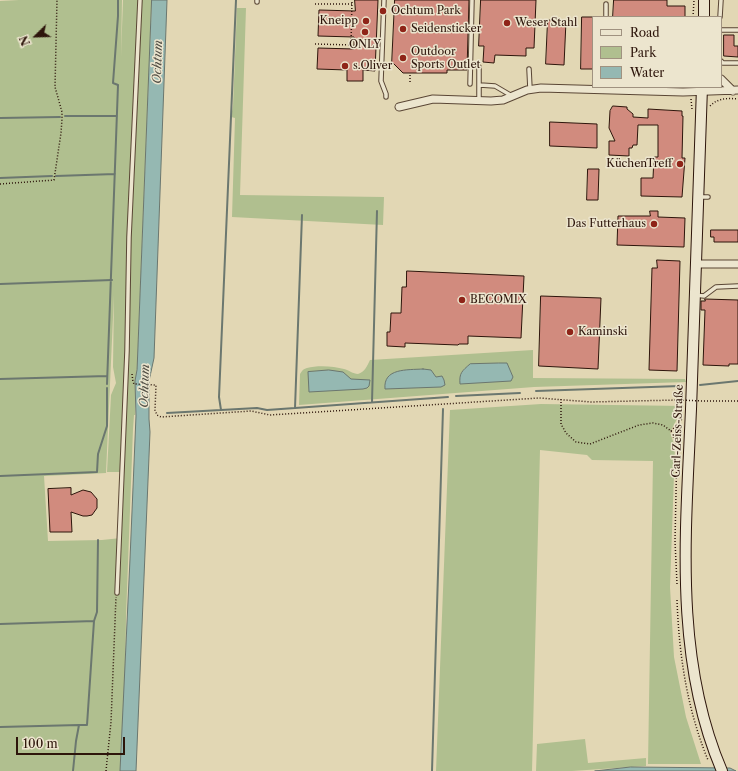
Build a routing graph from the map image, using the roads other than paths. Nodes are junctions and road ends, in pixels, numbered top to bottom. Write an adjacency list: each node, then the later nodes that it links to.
1 (140, 0): 31 (lane)
2 (384, 0): 24 (lane)
3 (472, 0): 17 (lane)
4 (704, 0): 8 (main road)
5 (721, 0): 9 (lane)
6 (606, 4): 7 (lane)
7 (606, 16)
8 (704, 16)
9 (720, 16)
10 (722, 30): 11 (lane)
11 (738, 30)
12 (722, 62): 13 (lane)
13 (738, 63)
14 (480, 68): 18 (lane)
15 (530, 69): 20 (lane)
16 (722, 80): 22 (street)
17 (470, 84)
18 (480, 85): 23 (lane); 25 (lane)
19 (604, 88): 20 (street); 21 (street)
20 (530, 89): 23 (street)
21 (702, 89): 22 (street); 27 (main road, Carl-Zeiss-Straße)
22 (735, 90)
23 (512, 96): 25 (street)
24 (386, 97)
25 (479, 100): 26 (street)
26 (399, 107)
27 (695, 264): 28 (street); 30 (main road, Carl-Zeiss-Straße)
28 (738, 264)
29 (738, 286): 30 (lane)
30 (694, 295): 32 (main road, Carl-Zeiss-Straße)
31 (117, 593)
32 (720, 768)

